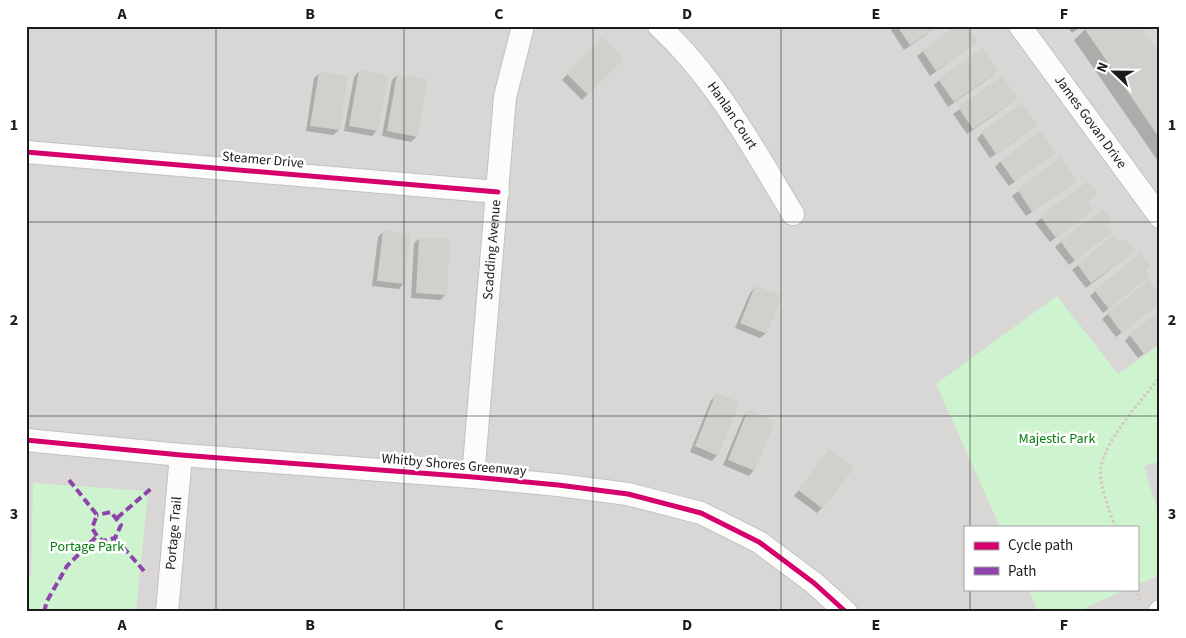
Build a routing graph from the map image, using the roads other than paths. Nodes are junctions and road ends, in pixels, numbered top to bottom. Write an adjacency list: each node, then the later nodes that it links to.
1 (523, 26): 5 (street, Scadding Avenue)
2 (659, 26): 6 (street, Hanlan Court)
3 (1020, 26): 7 (street, James Govan Drive)
4 (26, 152): 5 (street, Steamer Drive)
5 (498, 192): 10 (street, Scadding Avenue)
6 (793, 214)
7 (1160, 216)
8 (26, 440): 9 (street, Whitby Shores Greenway)
9 (181, 455): 10 (street, Whitby Shores Greenway); 11 (street, Portage Trail)
10 (473, 477): 12 (street, Whitby Shores Greenway)
11 (167, 612)
12 (846, 612)

